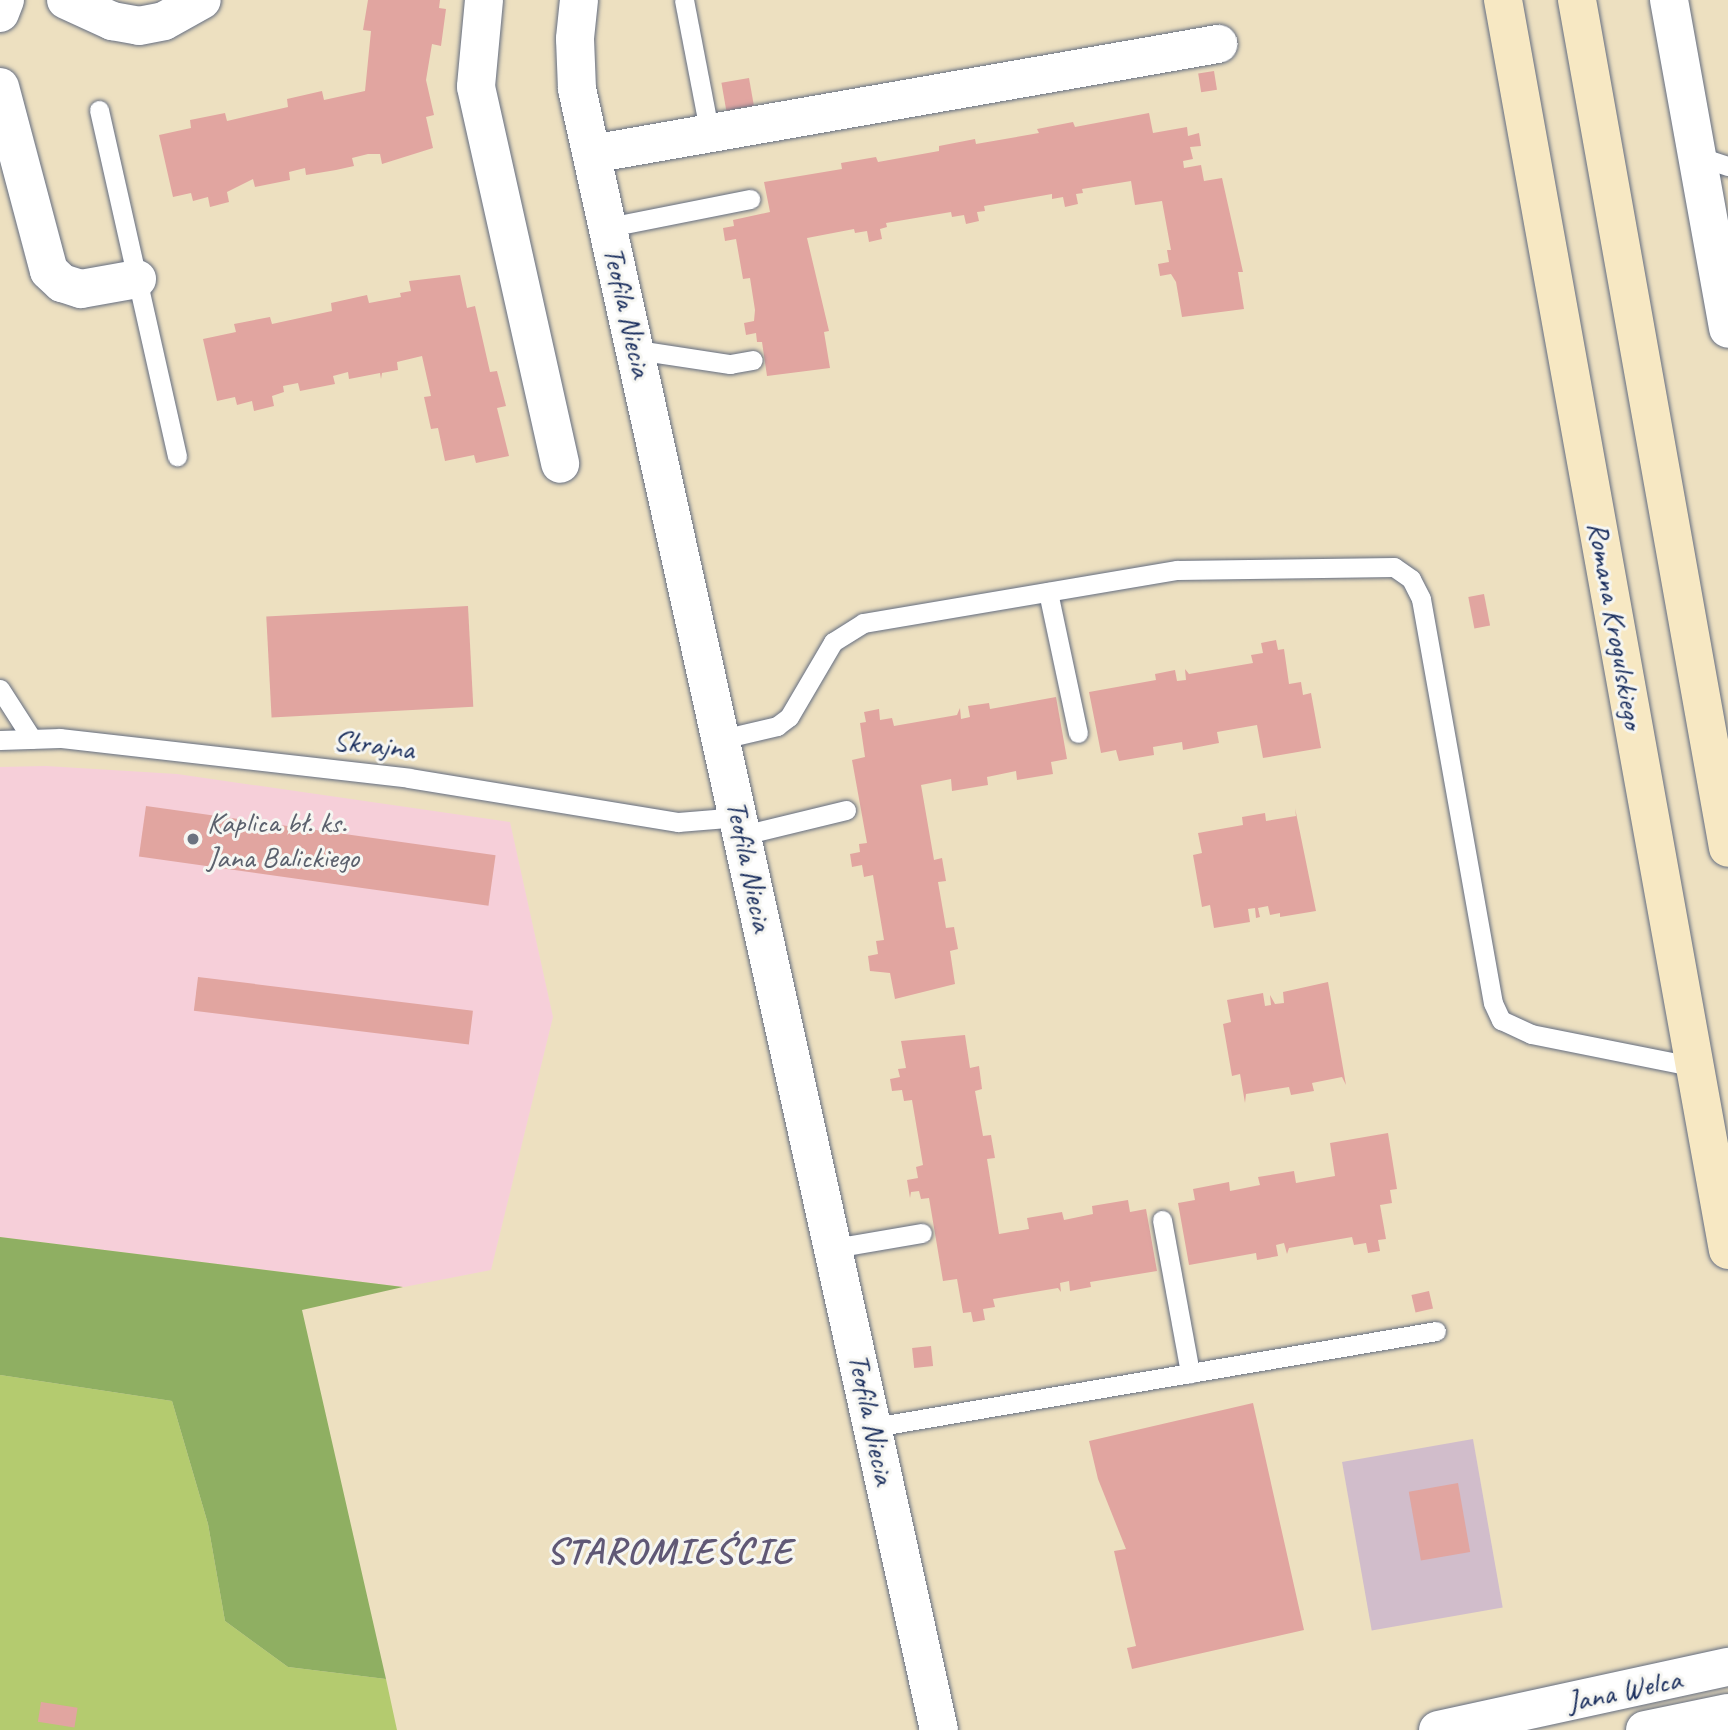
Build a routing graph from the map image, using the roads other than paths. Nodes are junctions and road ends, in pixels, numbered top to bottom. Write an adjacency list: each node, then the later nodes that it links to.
1 (5, 0): 10 (street)
2 (66, 0): 3 (street)
3 (202, 0)
4 (484, 0): 24 (street)
5 (579, 0): 15 (street, Teofila Niecia)
6 (684, 0): 14 (lane)
7 (1503, 0): 34 (main road, Romana Krogulskiego)
8 (1577, 0): 33 (main road)
9 (1669, 0): 16 (street)
10 (0, 13)
11 (1218, 44): 14 (street)
12 (0, 87): 19 (street)
13 (99, 110): 19 (lane)
14 (710, 135): 15 (street)
15 (592, 154): 18 (street, Teofila Niecia)
16 (1712, 161): 20 (street)
17 (750, 199): 18 (lane)
18 (609, 227): 21 (street, Teofila Niecia)
19 (137, 279): 23 (lane)
20 (1728, 329)
21 (637, 350): 22 (lane); 29 (street, Teofila Niecia)
22 (754, 360)
23 (177, 456)
24 (560, 464)
25 (1048, 592): 27 (lane); 29 (lane); 34 (lane)
26 (0, 689): 28 (lane)
27 (1079, 733)
28 (32, 739): 30 (lane, Skrajna); 32 (lane, Skrajna)
29 (722, 739): 32 (street, Teofila Niecia)
30 (0, 740)
31 (846, 810): 32 (lane, Skrajna)
32 (741, 826): 37 (street, Teofila Niecia)
33 (1728, 848)
34 (1696, 1067): 38 (main road, Romana Krogulskiego)
35 (1162, 1220): 40 (lane)
36 (922, 1233): 37 (lane)
37 (834, 1248): 41 (street, Teofila Niecia)
38 (1728, 1250)
39 (1436, 1331): 40 (lane)
40 (1190, 1373): 41 (lane)
41 (874, 1427): 45 (street, Teofila Niecia)
42 (1728, 1667): 44 (street, Jana Welca)
43 (1728, 1713): 44 (street, Jana Welca)
44 (1637, 1714): 46 (street, Jana Welca)
45 (939, 1730)
46 (1438, 1730)

